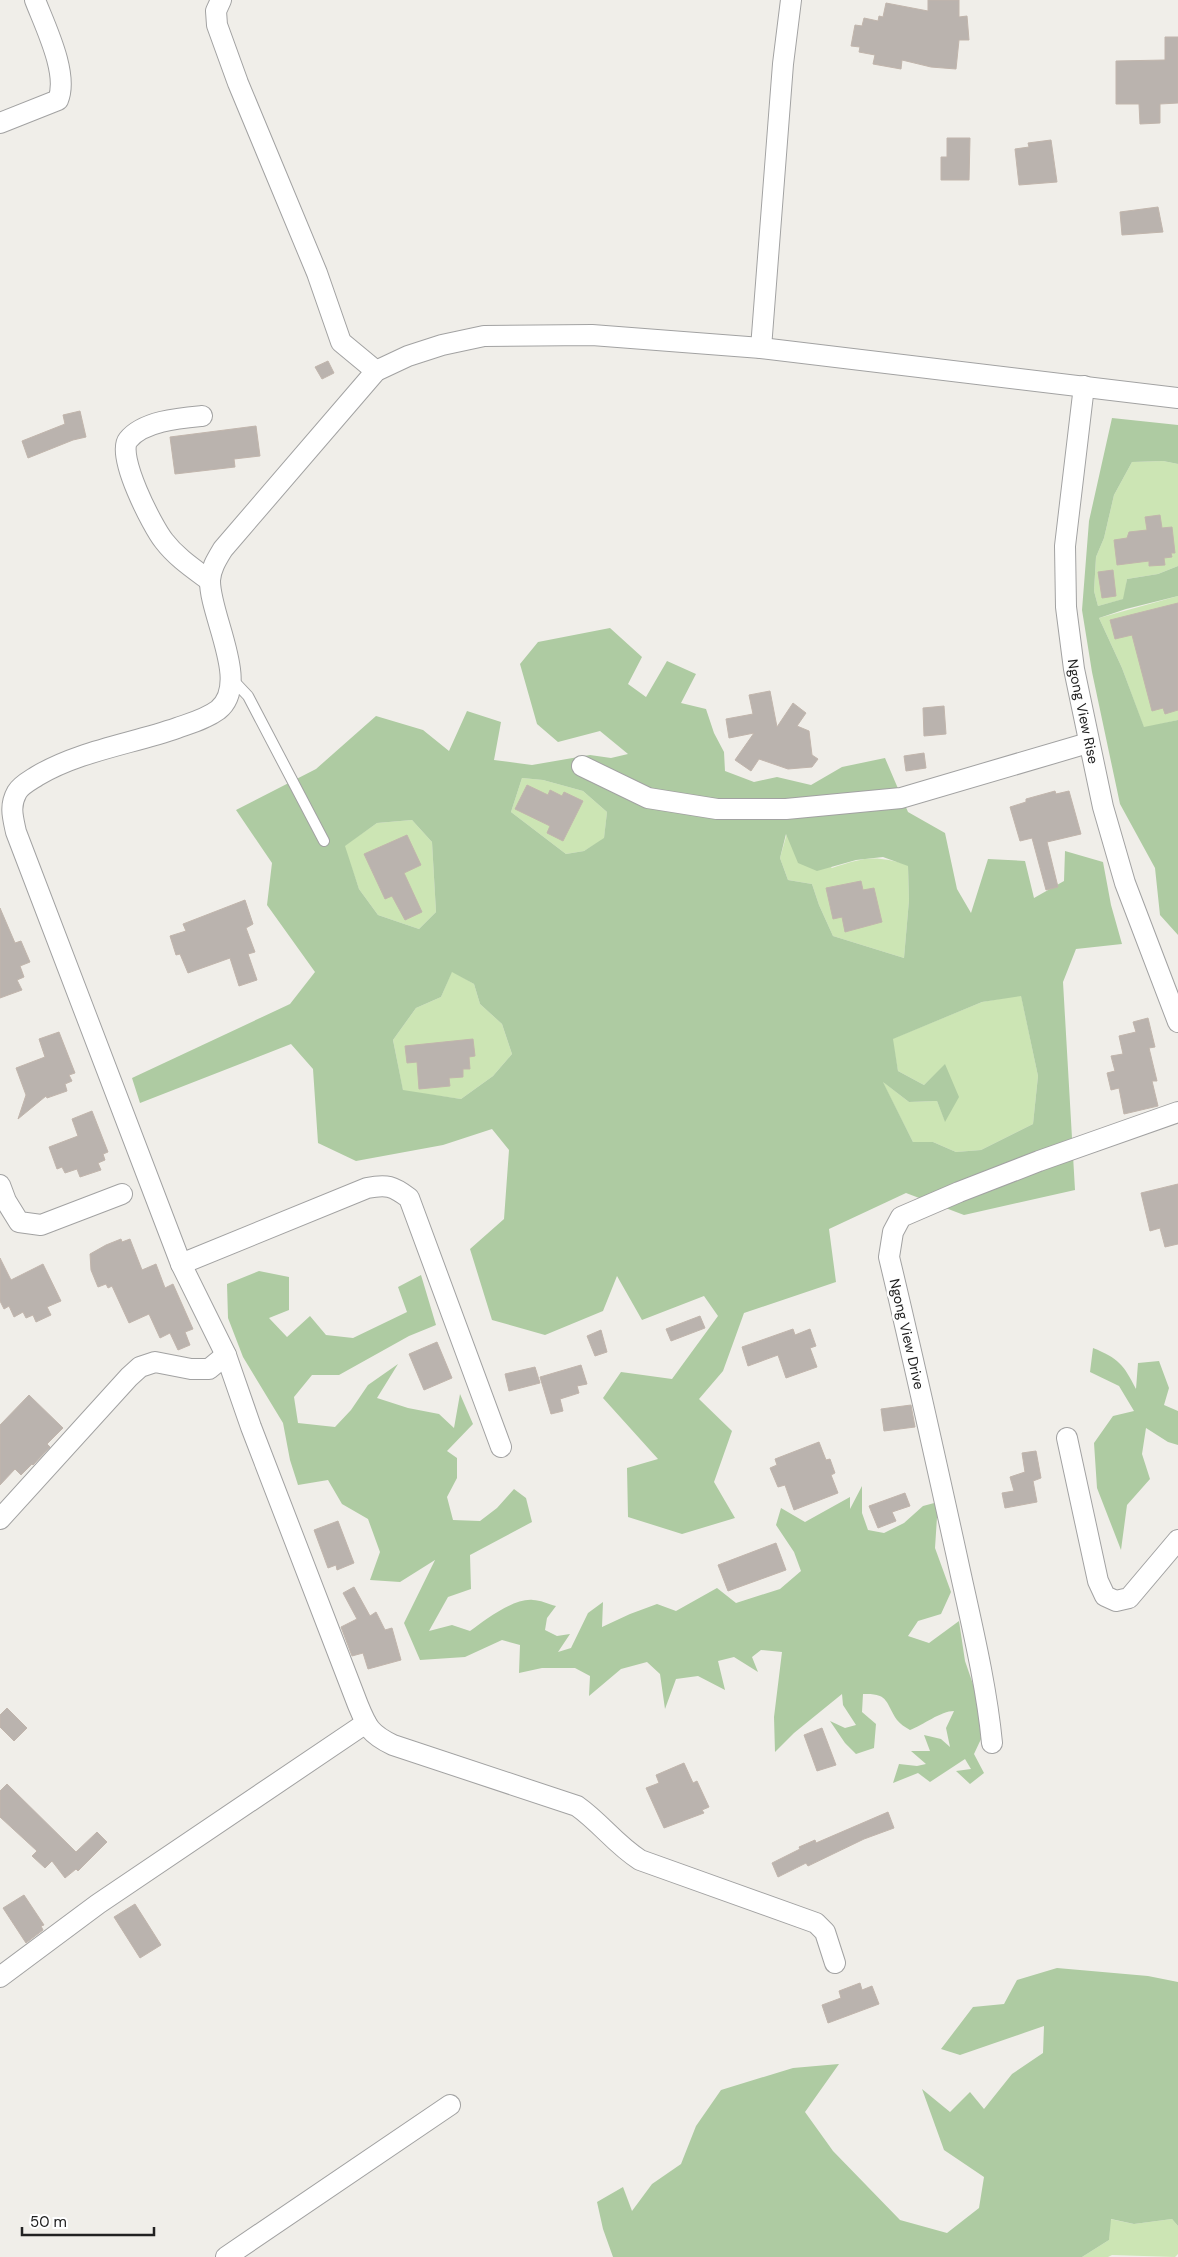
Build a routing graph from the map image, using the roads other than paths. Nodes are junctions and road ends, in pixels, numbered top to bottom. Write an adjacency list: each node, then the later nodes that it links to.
1 (35, 0): 4 (street)
2 (221, 0): 6 (street)
3 (791, 0): 5 (street)
4 (0, 123)
5 (761, 348): 6 (street); 7 (street)
6 (376, 372): 10 (street)
7 (1084, 386): 8 (street); 12 (street, Ngong View Rise)
8 (1178, 398)
9 (202, 416): 10 (street)
10 (210, 581): 11 (street)
11 (231, 678): 14 (lane); 19 (street)
12 (1088, 743): 13 (street); 15 (street, Ngong View Rise)
13 (582, 766)
14 (324, 841)
15 (1178, 1022)
16 (1178, 1112): 26 (street, Ngong View Drive)
17 (0, 1185): 18 (street)
18 (122, 1194)
19 (180, 1264): 20 (street); 22 (street)
20 (226, 1355): 23 (street); 25 (street)
21 (1067, 1438): 24 (street)
22 (501, 1447)
23 (0, 1519)
24 (1178, 1540)
25 (366, 1723): 27 (street); 28 (street)
26 (992, 1743)
27 (835, 1963)
28 (0, 1977)
29 (450, 2105): 30 (street)
30 (226, 2257)

